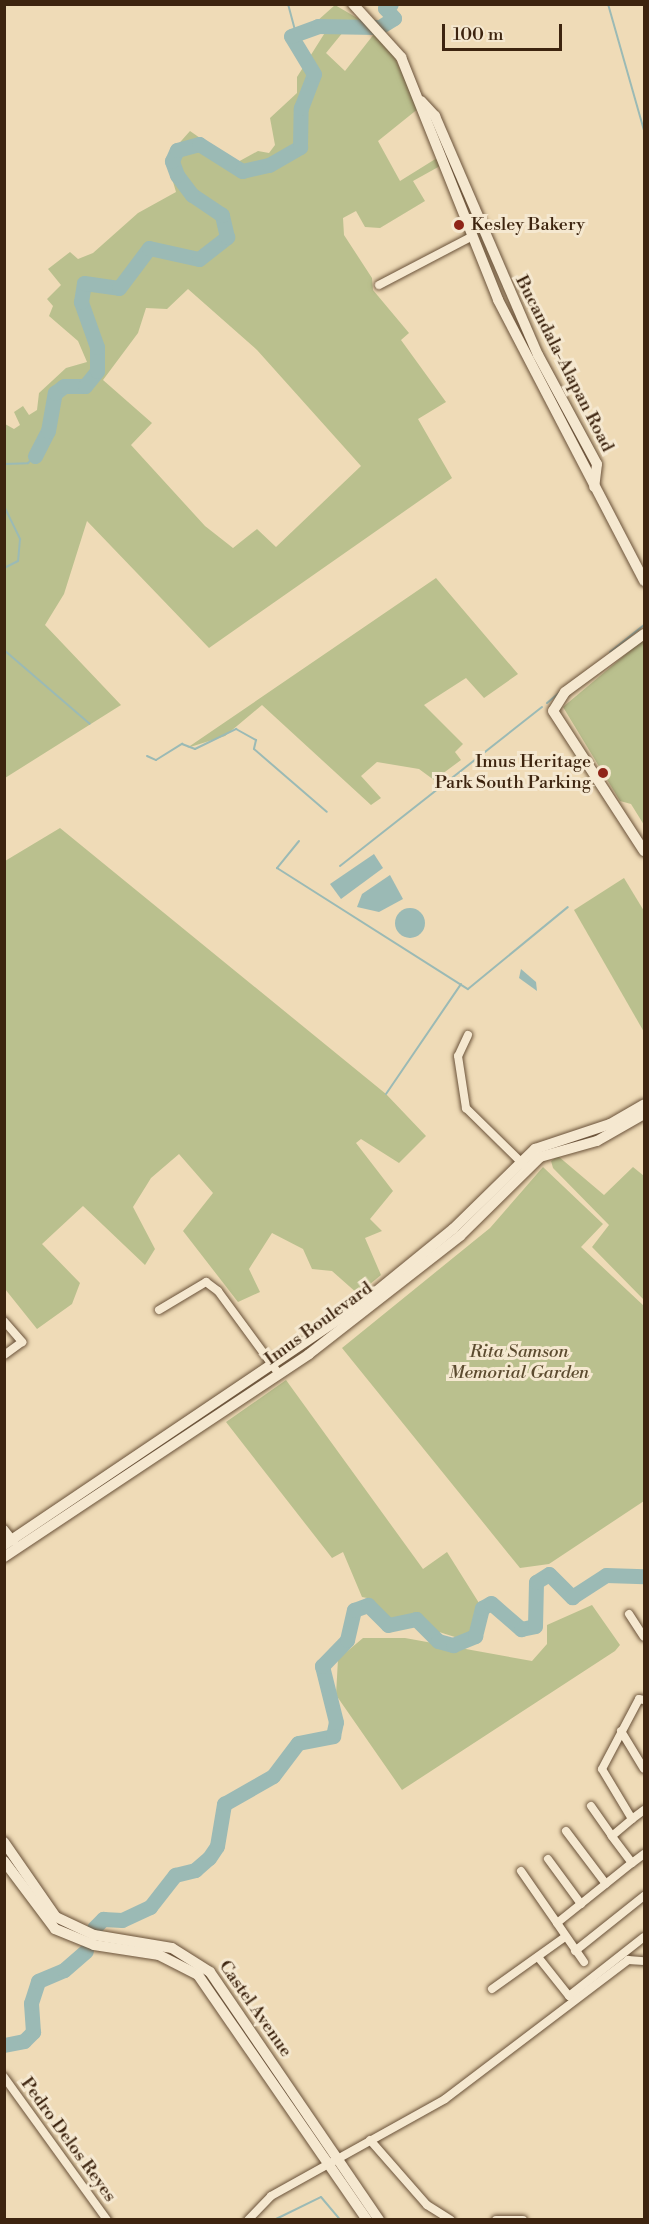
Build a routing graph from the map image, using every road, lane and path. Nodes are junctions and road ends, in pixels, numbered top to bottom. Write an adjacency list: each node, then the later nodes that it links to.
1 (353, 4): 2 (main road, Bucandala-Alapan Road)
2 (417, 98): 3 (main road, Bucandala-Alapan Road); 5 (main road, Bucandala-Alapan Road)
3 (471, 237): 4 (street); 5 (main road, Bucandala-Alapan Road)
4 (379, 285)
5 (594, 487): 6 (main road, Bucandala-Alapan Road)
6 (645, 581)
7 (645, 634): 8 (main road)
8 (645, 851)
9 (468, 1035): 12 (street)
10 (645, 1104): 12 (main road, Imus Boulevard)
11 (645, 1114): 12 (main road, Imus Boulevard)
12 (525, 1166): 16 (main road, Imus Boulevard)
13 (159, 1310): 16 (street)
14 (4, 1321): 15 (street)
15 (4, 1355)
16 (277, 1370): 18 (main road, Imus Boulevard)
17 (4, 1529): 18 (street)
18 (11, 1544): 19 (main road, Imus Boulevard)
19 (4, 1557)
20 (629, 1614): 21 (street)
21 (643, 1631)
22 (645, 1700): 23 (street)
23 (621, 1731): 24 (street); 27 (street)
24 (645, 1770)
25 (591, 1806): 29 (street)
26 (645, 1810): 27 (street)
27 (632, 1819): 29 (street)
28 (566, 1831): 36 (street)
29 (612, 1836): 34 (street)
30 (4, 1842): 49 (main road, Castel Avenue)
31 (645, 1854): 34 (street)
32 (549, 1860): 38 (street)
33 (4, 1861): 49 (main road, Castel Avenue)
34 (632, 1863): 36 (street)
35 (521, 1871): 39 (street)
36 (606, 1884): 38 (street)
37 (645, 1896): 42 (street)
38 (581, 1904): 39 (street)
39 (557, 1923): 41 (street)
40 (645, 1936): 43 (street)
41 (565, 1937): 42 (street); 43 (street)
42 (575, 1951): 45 (street)
43 (538, 1956): 46 (street)
44 (645, 1961): 48 (street)
45 (584, 1962)
46 (492, 1989)
47 (4, 2078): 50 (street, Pedro Delos Reyes)
48 (370, 2140): 49 (street); 54 (street)
49 (333, 2161): 51 (street); 52 (main road, Castel Avenue); 53 (main road, Castel Avenue)
50 (107, 2220)
51 (248, 2220)
52 (367, 2220)
53 (379, 2220)
54 (451, 2220)
55 (496, 2220): 56 (street)
56 (523, 2220)

